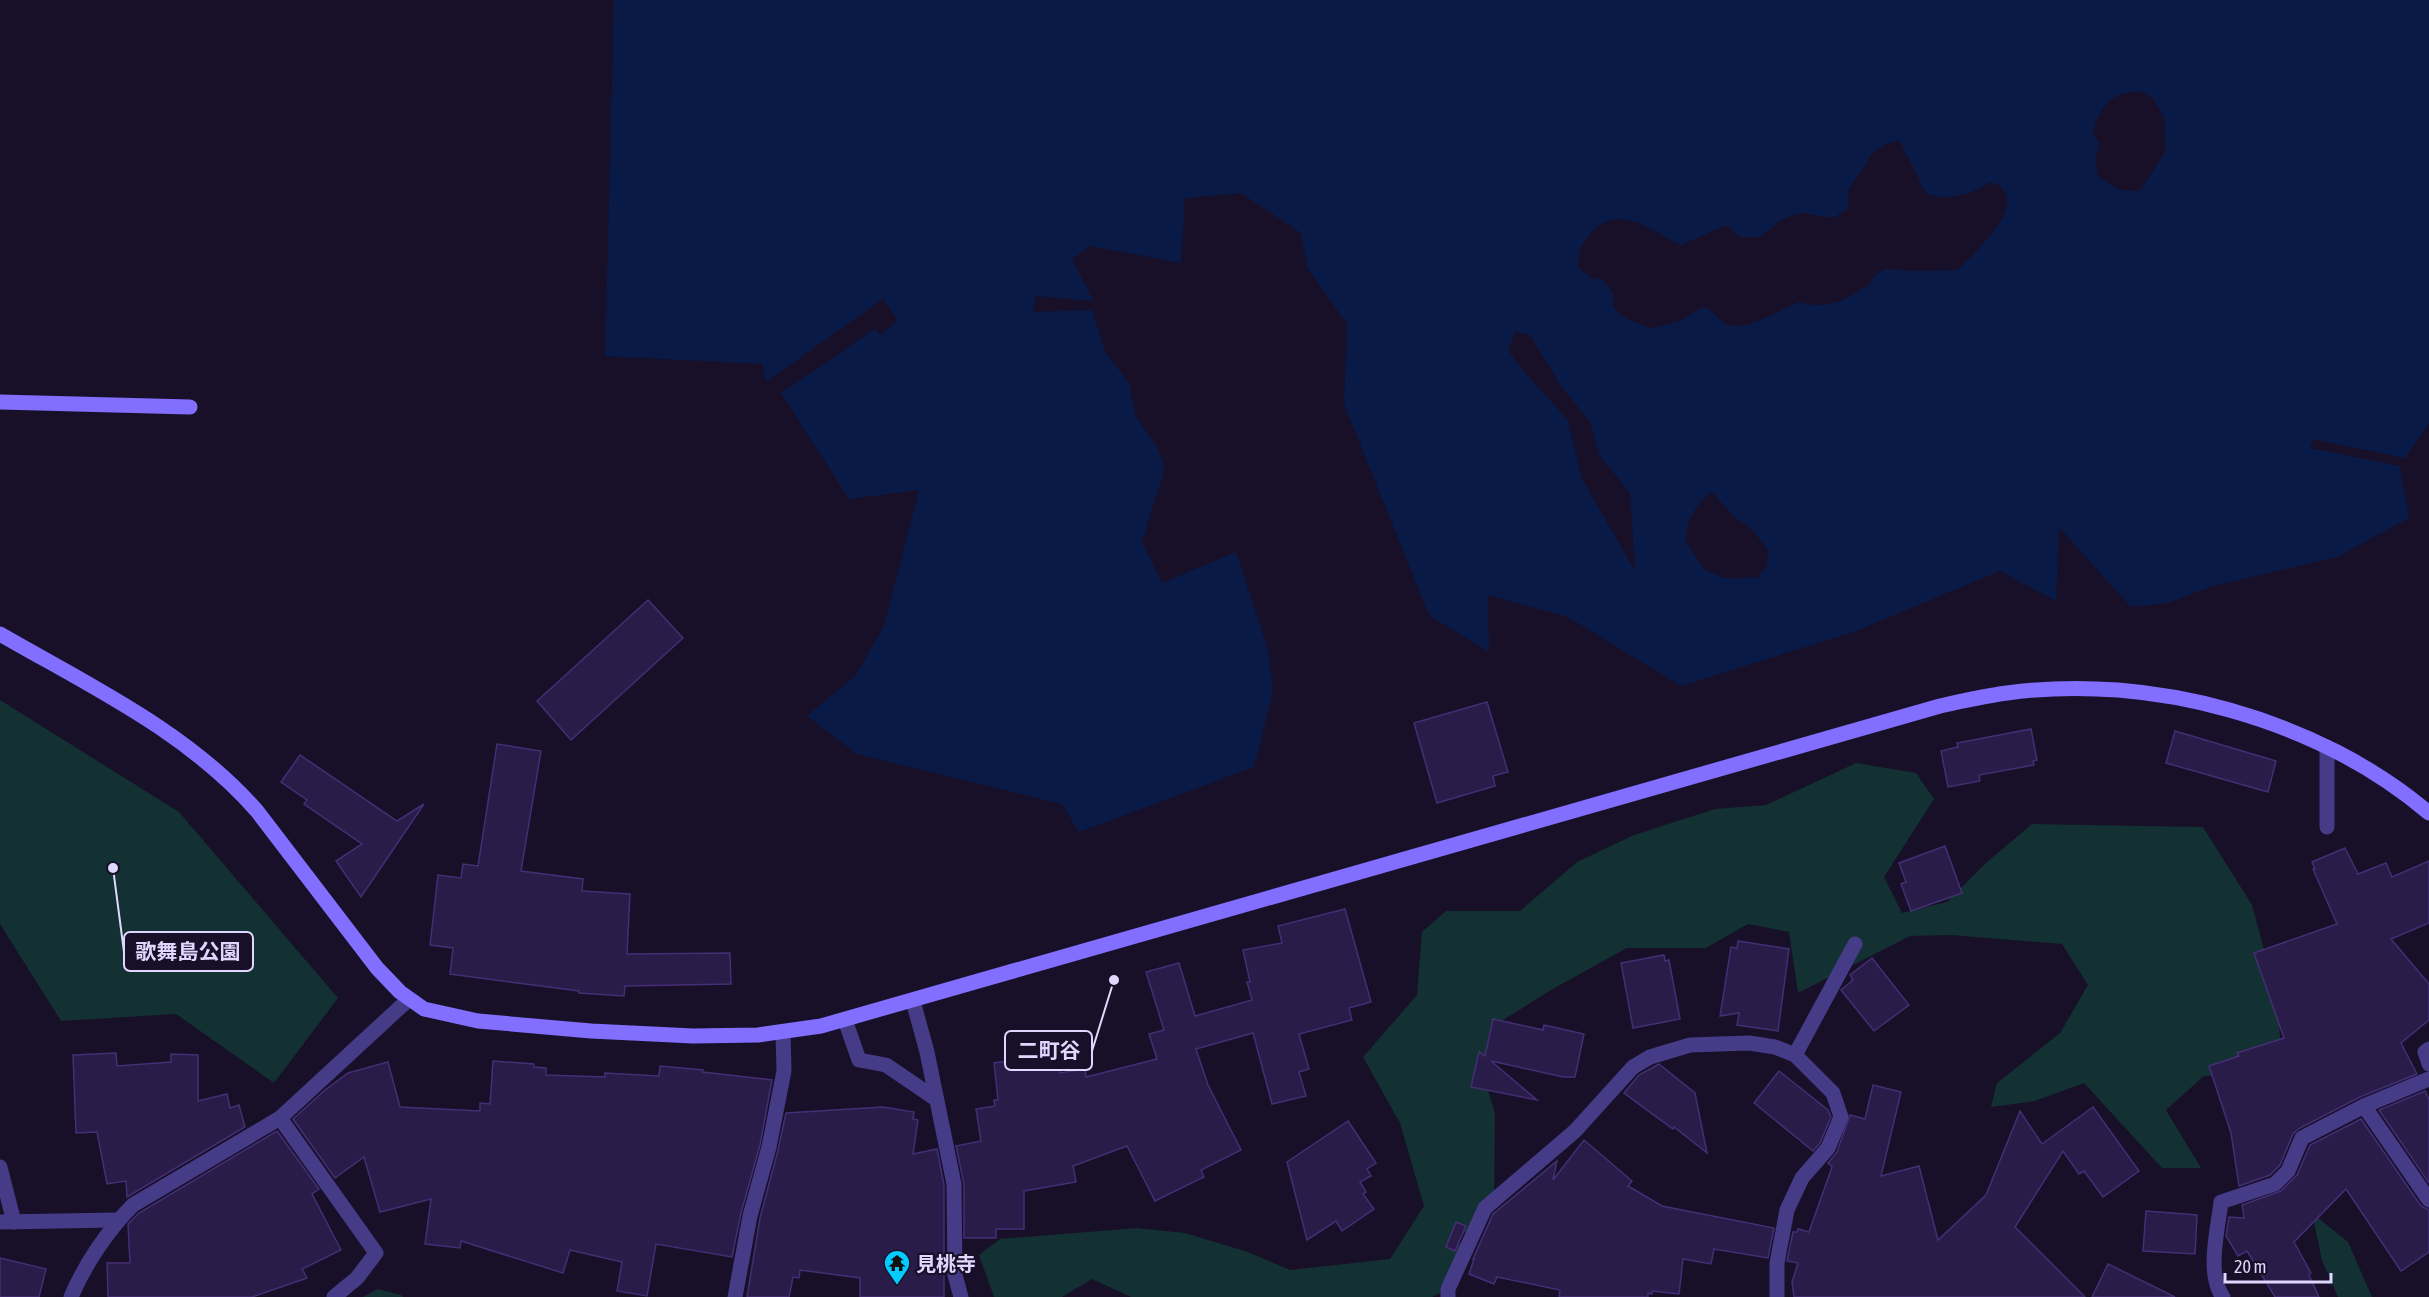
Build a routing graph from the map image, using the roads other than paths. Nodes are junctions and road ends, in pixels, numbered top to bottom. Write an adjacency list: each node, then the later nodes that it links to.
1 (0, 402): 2 (street)
2 (190, 407)
3 (0, 634): 8 (street)
4 (2326, 747): 5 (street); 6 (street); 9 (street)
5 (2429, 813)
6 (2327, 827)
7 (1855, 944): 13 (street)
8 (409, 999): 11 (street); 18 (street)
9 (913, 1001): 10 (street); 16 (street)
10 (845, 1020): 11 (street); 16 (street)
11 (783, 1033): 25 (street)
12 (2429, 1049): 14 (street)
13 (1794, 1055): 27 (street); 28 (street)
14 (2429, 1065)
15 (2429, 1079): 17 (street)
16 (936, 1099): 26 (street)
17 (2364, 1106): 20 (street); 29 (street)
18 (280, 1118): 21 (street); 24 (street)
19 (0, 1167): 22 (street)
20 (2429, 1200)
21 (117, 1220): 22 (street); 23 (street)
22 (7, 1222)
23 (71, 1297)
24 (334, 1297)
25 (735, 1297)
26 (962, 1297)
27 (1448, 1297)
28 (1777, 1297)
29 (2223, 1297)

